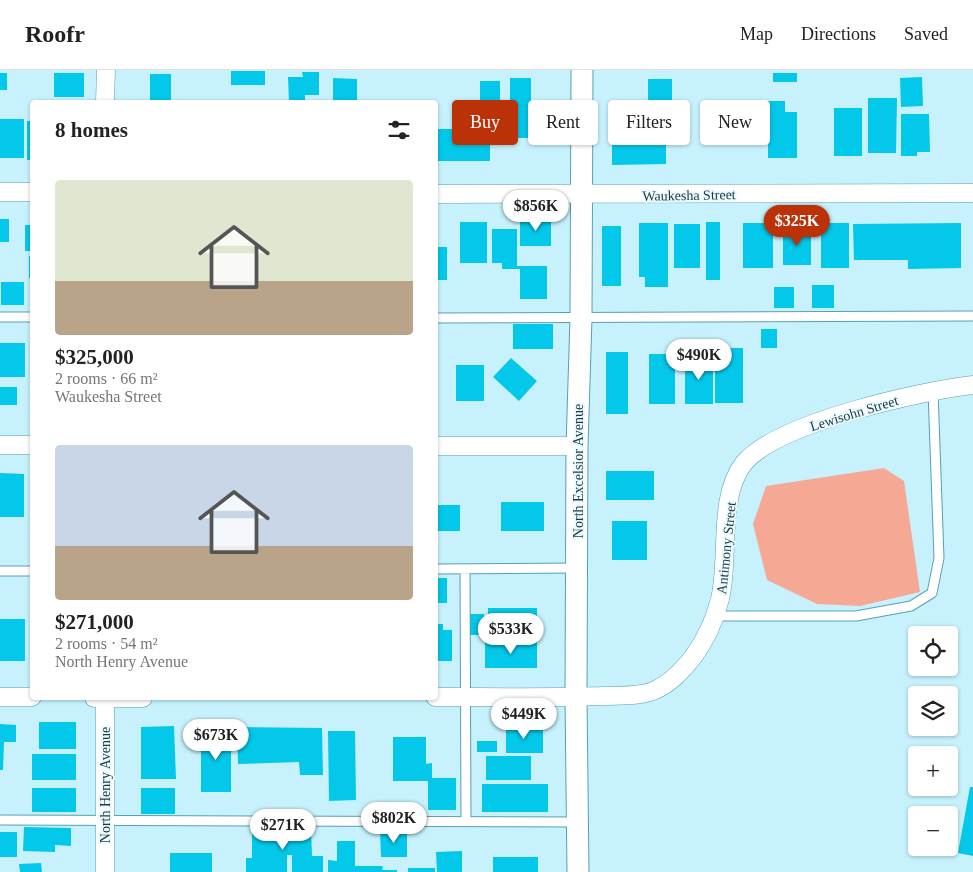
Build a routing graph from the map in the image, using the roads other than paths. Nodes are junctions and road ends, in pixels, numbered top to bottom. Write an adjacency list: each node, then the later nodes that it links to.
1 (106, 70): 3 (street)
2 (582, 70): 8 (street, North Excelsior Avenue)
3 (106, 100)
4 (0, 192): 5 (street)
5 (30, 192)
6 (973, 193): 8 (street, Waukesha Street)
7 (438, 194): 8 (street, Waukesha Street)
8 (581, 196): 13 (street, North Excelsior Avenue)
9 (973, 316): 13 (lane)
10 (0, 317): 11 (lane)
11 (30, 317)
12 (438, 318): 13 (lane)
13 (581, 318): 19 (street, North Excelsior Avenue)
14 (973, 385): 15 (street, Lewisohn Street)
15 (933, 391): 20 (street, Lewisohn Street); 26 (lane)
16 (0, 445): 17 (street)
17 (30, 445)
18 (438, 446): 19 (street)
19 (577, 446): 21 (street, North Excelsior Avenue)
20 (744, 464): 26 (street, Antimony Street)
21 (578, 568): 23 (lane); 31 (street, North Excelsior Avenue)
22 (438, 569): 23 (lane)
23 (465, 569): 30 (lane)
24 (0, 571): 25 (lane)
25 (30, 571)
26 (714, 616): 31 (street, Antimony Street)
27 (0, 697): 28 (street)
28 (30, 697)
29 (438, 697): 30 (street, Antimony Street)
30 (466, 697): 31 (street, Antimony Street); 35 (lane)
31 (576, 697): 36 (street, North Excelsior Avenue)
32 (105, 700): 34 (street, North Henry Avenue)
33 (0, 820): 34 (lane)
34 (105, 820): 35 (lane); 37 (street, North Henry Avenue)
35 (466, 821): 36 (lane)
36 (579, 822): 38 (street, North Excelsior Avenue)
37 (106, 872)
38 (578, 872)

